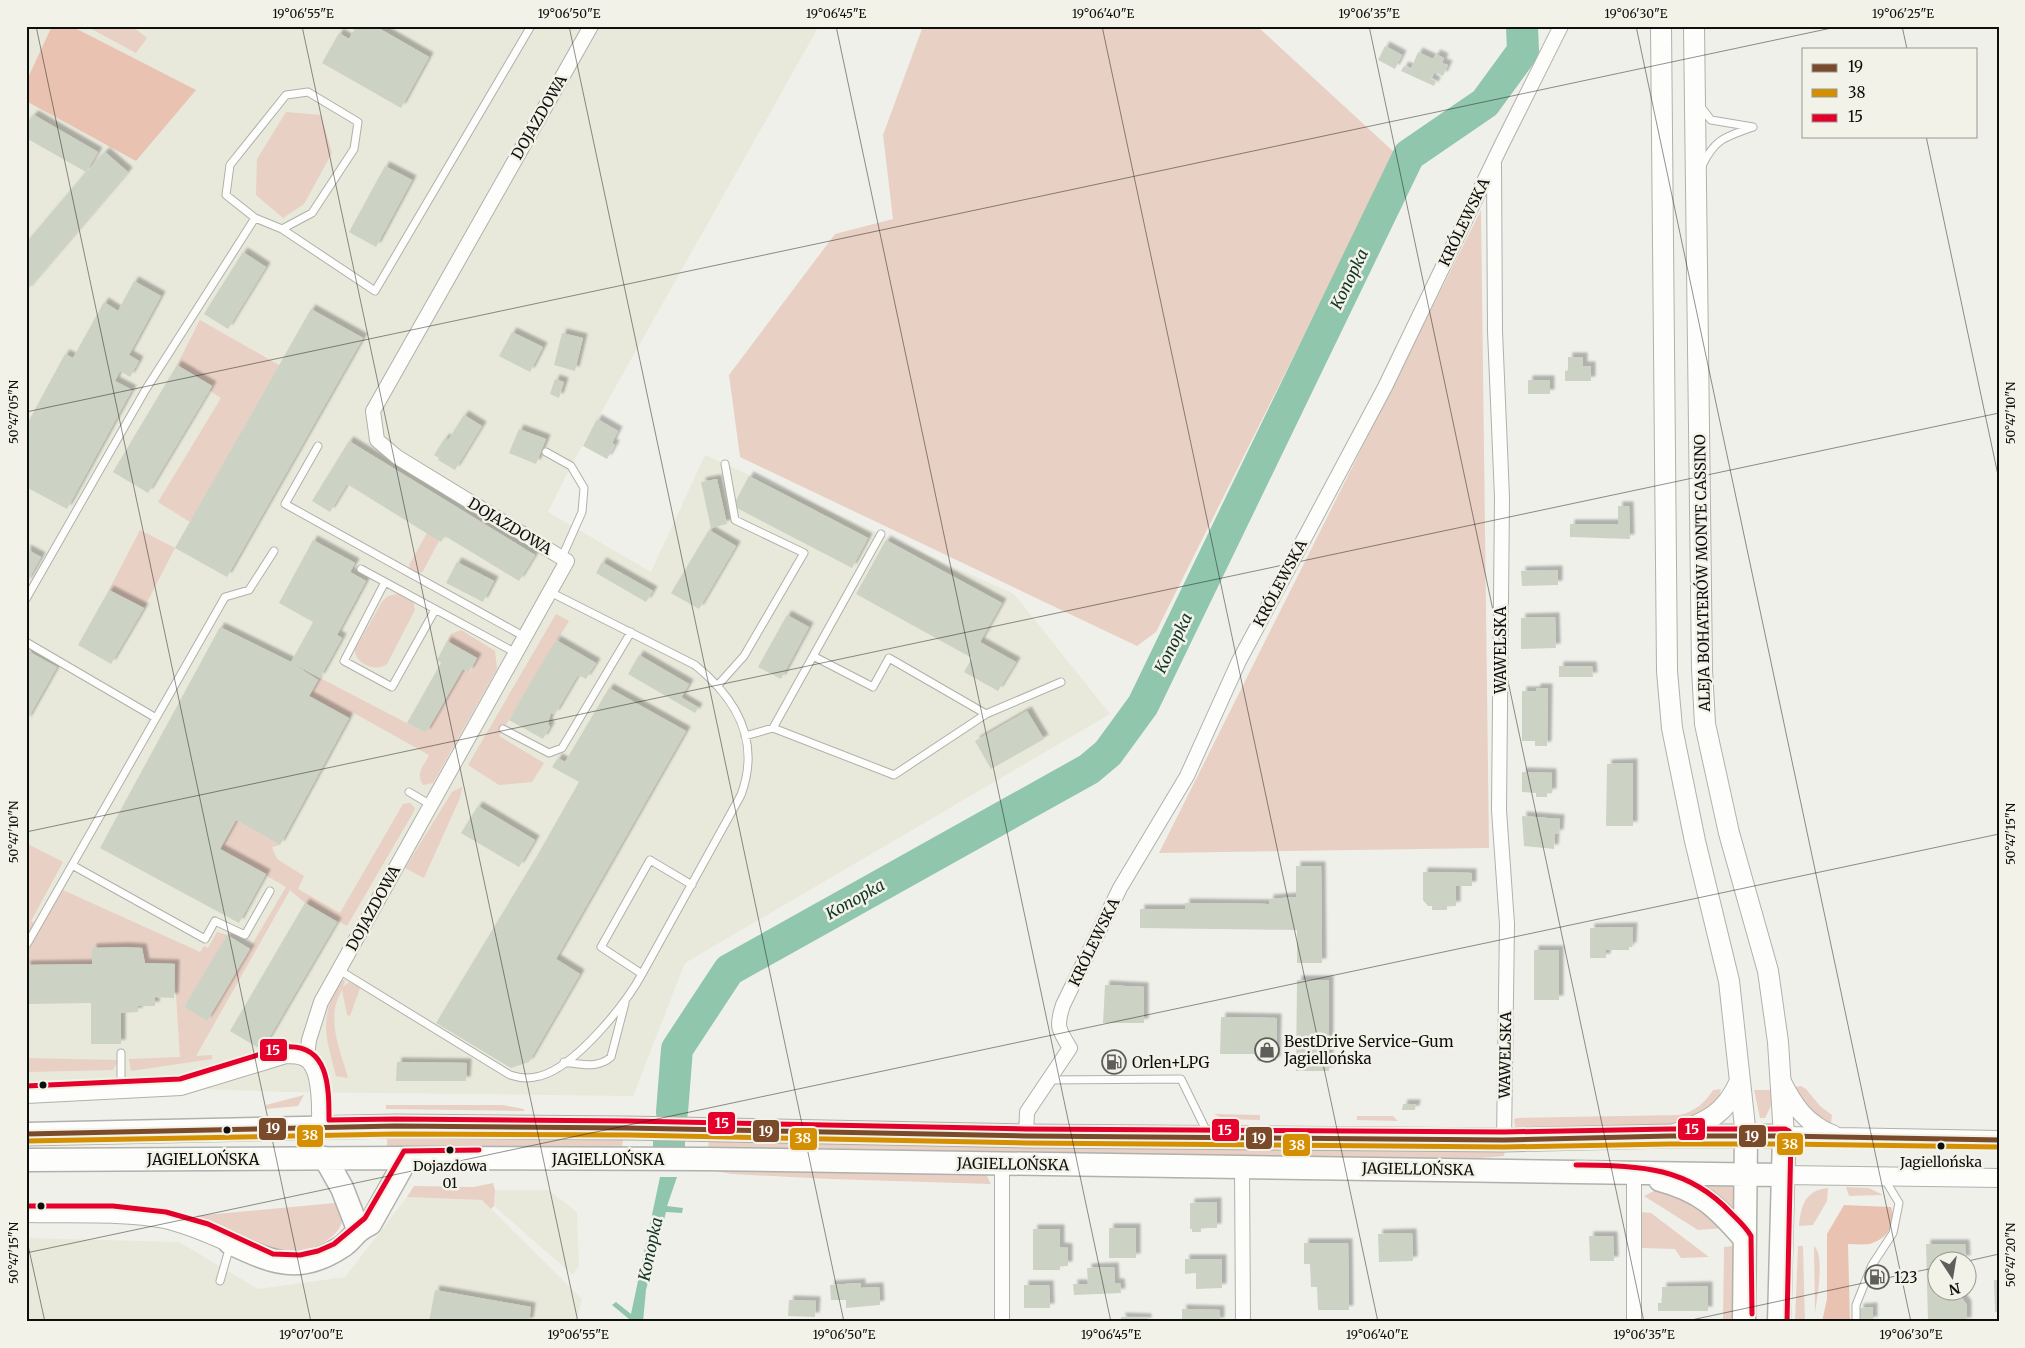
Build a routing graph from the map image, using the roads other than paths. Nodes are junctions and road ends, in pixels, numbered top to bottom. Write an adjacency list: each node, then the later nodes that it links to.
1 (531, 26): 10 (lane)
2 (591, 26): 16 (street, DOJAZDOWA)
3 (1561, 26): 7 (street, KRÓLEWSKA)
4 (1661, 26): 48 (main road)
5 (1694, 26): 6 (main road, ALEJA BOHATERÓW MONTE CASSINO)
6 (1696, 94): 8 (main road, ALEJA BOHATERÓW MONTE CASSINO); 8 (lane)
7 (1494, 161): 47 (street, KRÓLEWSKA); 59 (street, WAWELSKA)
8 (1697, 175): 46 (main road, ALEJA BOHATERÓW MONTE CASSINO)
9 (255, 218): 10 (lane); 10 (lane); 20 (lane)
10 (282, 229)
11 (318, 446): 23 (lane)
12 (546, 452): 16 (lane)
13 (725, 464): 28 (lane)
14 (881, 534): 26 (lane)
15 (274, 551): 30 (lane)
16 (562, 558): 19 (street, DOJAZDOWA)
17 (361, 569): 18 (lane)
18 (385, 582): 21 (lane); 21 (lane)
19 (550, 592): 22 (lane); 23 (street, DOJAZDOWA)
20 (26, 599)
21 (436, 610): 25 (lane)
22 (631, 632): 28 (lane); 32 (lane)
23 (525, 637): 25 (street, DOJAZDOWA)
24 (26, 642): 30 (lane)
25 (516, 653): 35 (street, DOJAZDOWA)
26 (813, 656): 29 (lane); 31 (lane)
27 (1061, 682): 29 (lane)
28 (718, 685): 33 (lane)
29 (986, 714): 31 (lane)
30 (156, 718): 36 (lane)
31 (773, 728): 33 (lane)
32 (503, 729)
33 (745, 736): 37 (lane)
34 (409, 792): 35 (lane)
35 (431, 805): 40 (street, DOJAZDOWA)
36 (72, 865): 38 (lane); 39 (lane)
37 (692, 884): 41 (lane); 41 (lane)
38 (270, 891)
39 (26, 944)
40 (339, 970): 44 (street, DOJAZDOWA); 45 (lane)
41 (642, 974): 42 (lane)
42 (626, 1001): 45 (lane); 45 (lane)
43 (121, 1054): 49 (lane)
44 (307, 1057): 49 (street); 51 (street)
45 (564, 1062)
46 (1780, 1079): 57 (main road, ALEJA BOHATERÓW MONTE CASSINO); 58 (street)
47 (1048, 1080): 53 (street, KRÓLEWSKA); 54 (lane)
48 (1740, 1081): 55 (main road); 56 (main road)
49 (121, 1090): 50 (street)
50 (26, 1094)
51 (321, 1128): 52 (main road, JAGIELLOŃSKA); 53 (main road, JAGIELLOŃSKA)
52 (26, 1134)
53 (1026, 1136): 54 (main road, JAGIELLOŃSKA)
54 (1210, 1136): 59 (main road, JAGIELLOŃSKA)
55 (1670, 1136): 56 (main road, JAGIELLOŃSKA); 59 (main road, JAGIELLOŃSKA)
56 (1746, 1136): 57 (main road, JAGIELLOŃSKA); 67 (main road)
57 (1784, 1136): 58 (street, JAGIELLOŃSKA); 68 (main road, ALEJA BOHATERÓW MONTE CASSINO)
58 (1841, 1137): 60 (street, JAGIELLOŃSKA)
59 (1504, 1140)
60 (1999, 1140)
61 (324, 1158): 62 (main road, JAGIELLOŃSKA); 63 (main road, JAGIELLOŃSKA); 72 (main road)
62 (407, 1158): 64 (main road, JAGIELLOŃSKA); 72 (main road)
63 (26, 1160)
64 (1002, 1163): 65 (main road, JAGIELLOŃSKA); 76 (street)
65 (1242, 1167): 66 (main road, JAGIELLOŃSKA); 77 (street)
66 (1634, 1173): 67 (main road, JAGIELLOŃSKA); 73 (main road); 78 (street)
67 (1745, 1174): 68 (main road, JAGIELLOŃSKA); 73 (main road)
68 (1782, 1175): 69 (street, JAGIELLOŃSKA); 80 (main road, ALEJA BOHATERÓW MONTE CASSINO)
69 (1884, 1177): 70 (street, JAGIELLOŃSKA); 81 (lane)
70 (1999, 1178)
71 (26, 1214): 74 (street)
72 (358, 1229): 74 (main road)
73 (1744, 1238): 79 (main road)
74 (230, 1243): 75 (lane)
75 (220, 1281)
76 (1002, 1322)
77 (1243, 1322)
78 (1634, 1322)
79 (1744, 1322)
80 (1779, 1322)
81 (1856, 1322)

